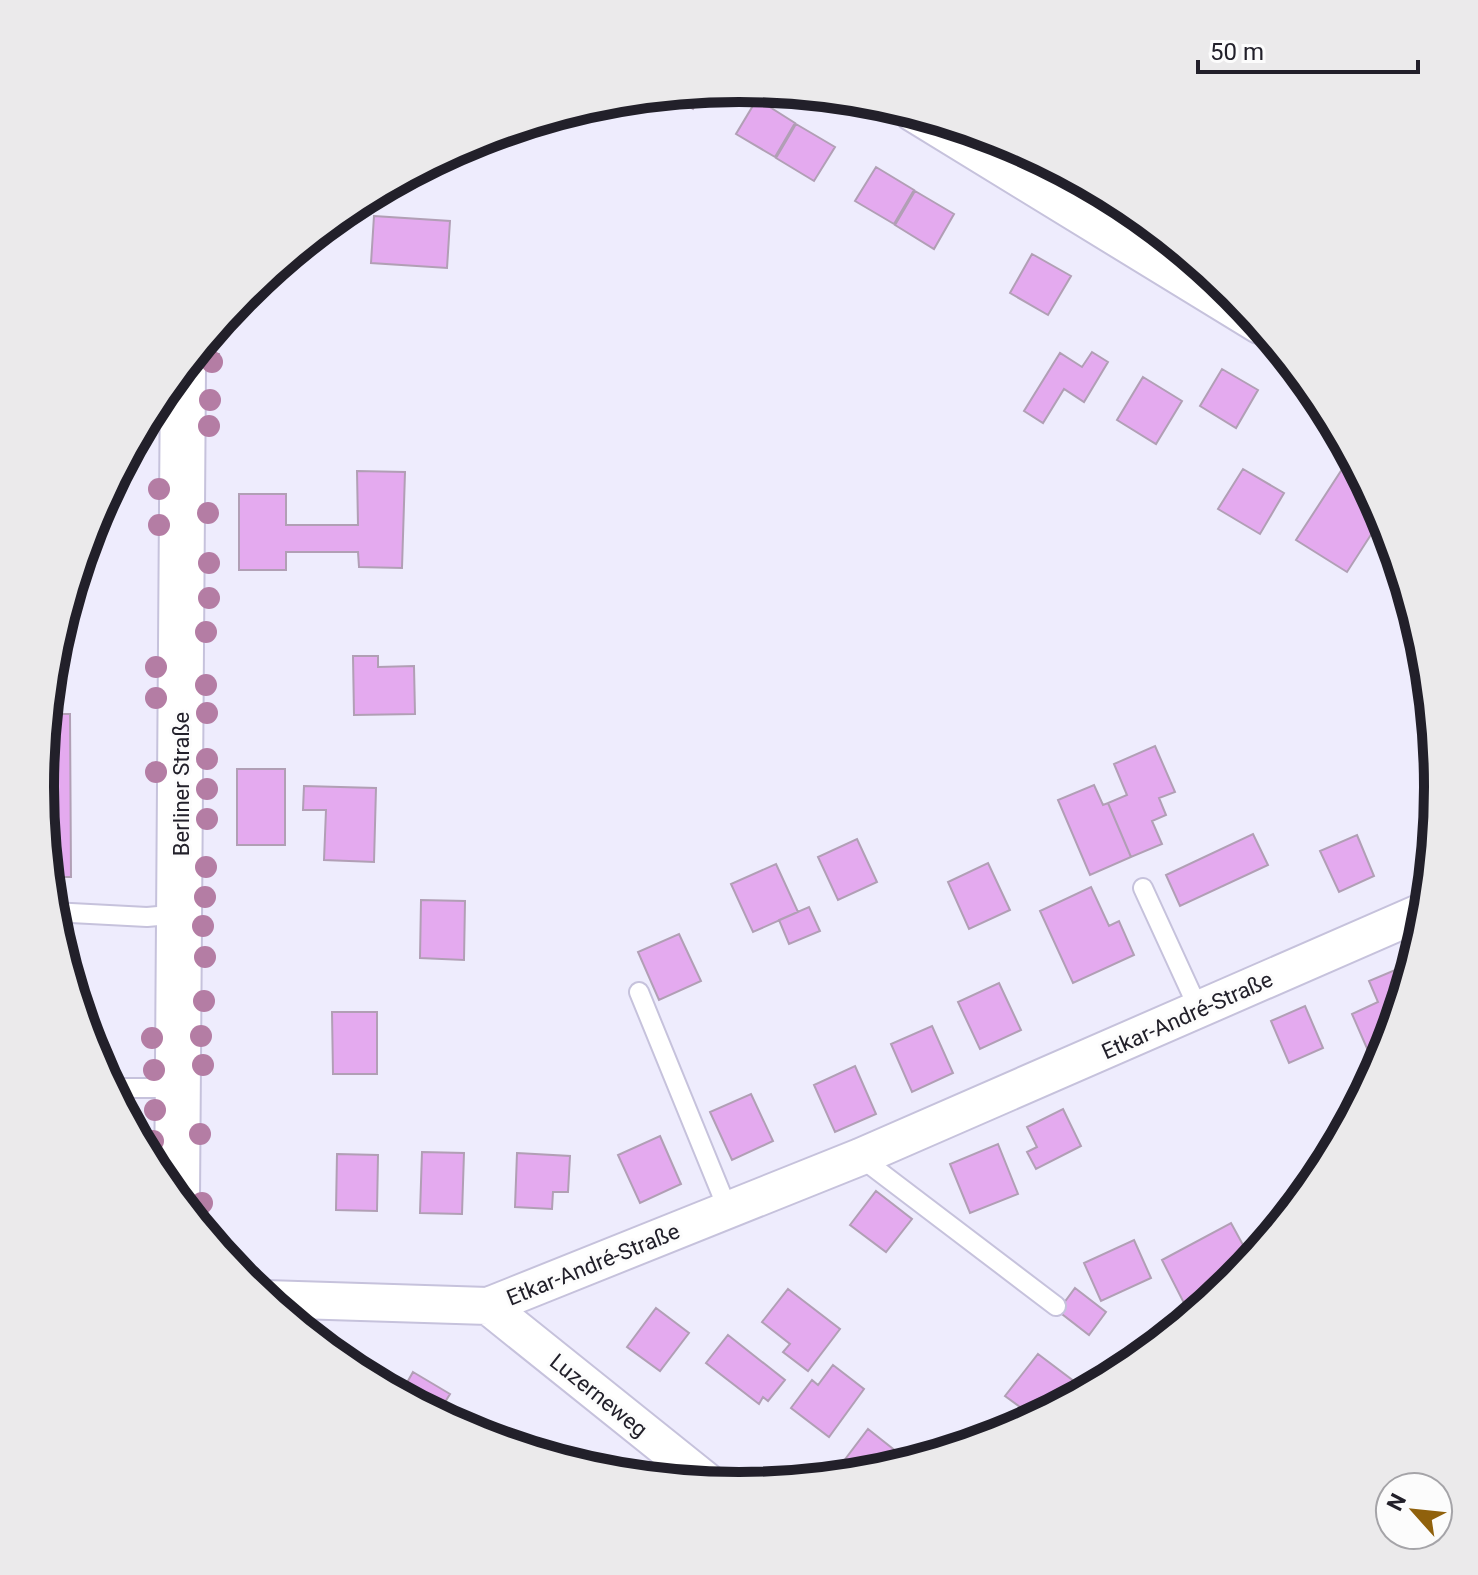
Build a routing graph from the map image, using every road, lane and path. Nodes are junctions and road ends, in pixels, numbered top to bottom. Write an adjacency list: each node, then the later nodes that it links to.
1 (952, 137): 2 (street)
2 (1223, 303)
3 (166, 415): 6 (street, Berliner Straße)
4 (1143, 888): 9 (lane)
5 (66, 913): 6 (lane)
6 (181, 914): 11 (street, Berliner Straße)
7 (1412, 916): 9 (street, Etkar-André-Straße)
8 (639, 992): 14 (lane)
9 (1199, 1010): 12 (street, Etkar-André-Straße)
10 (124, 1088): 11 (lane)
11 (179, 1088): 13 (street, Berliner Straße)
12 (860, 1157): 14 (street, Etkar-André-Straße); 17 (lane)
13 (177, 1179)
14 (728, 1210): 16 (street, Etkar-André-Straße)
15 (283, 1300): 16 (street, Etkar-André-Straße)
16 (488, 1306): 18 (street, Luzerneweg)
17 (1056, 1306)
18 (694, 1471)

